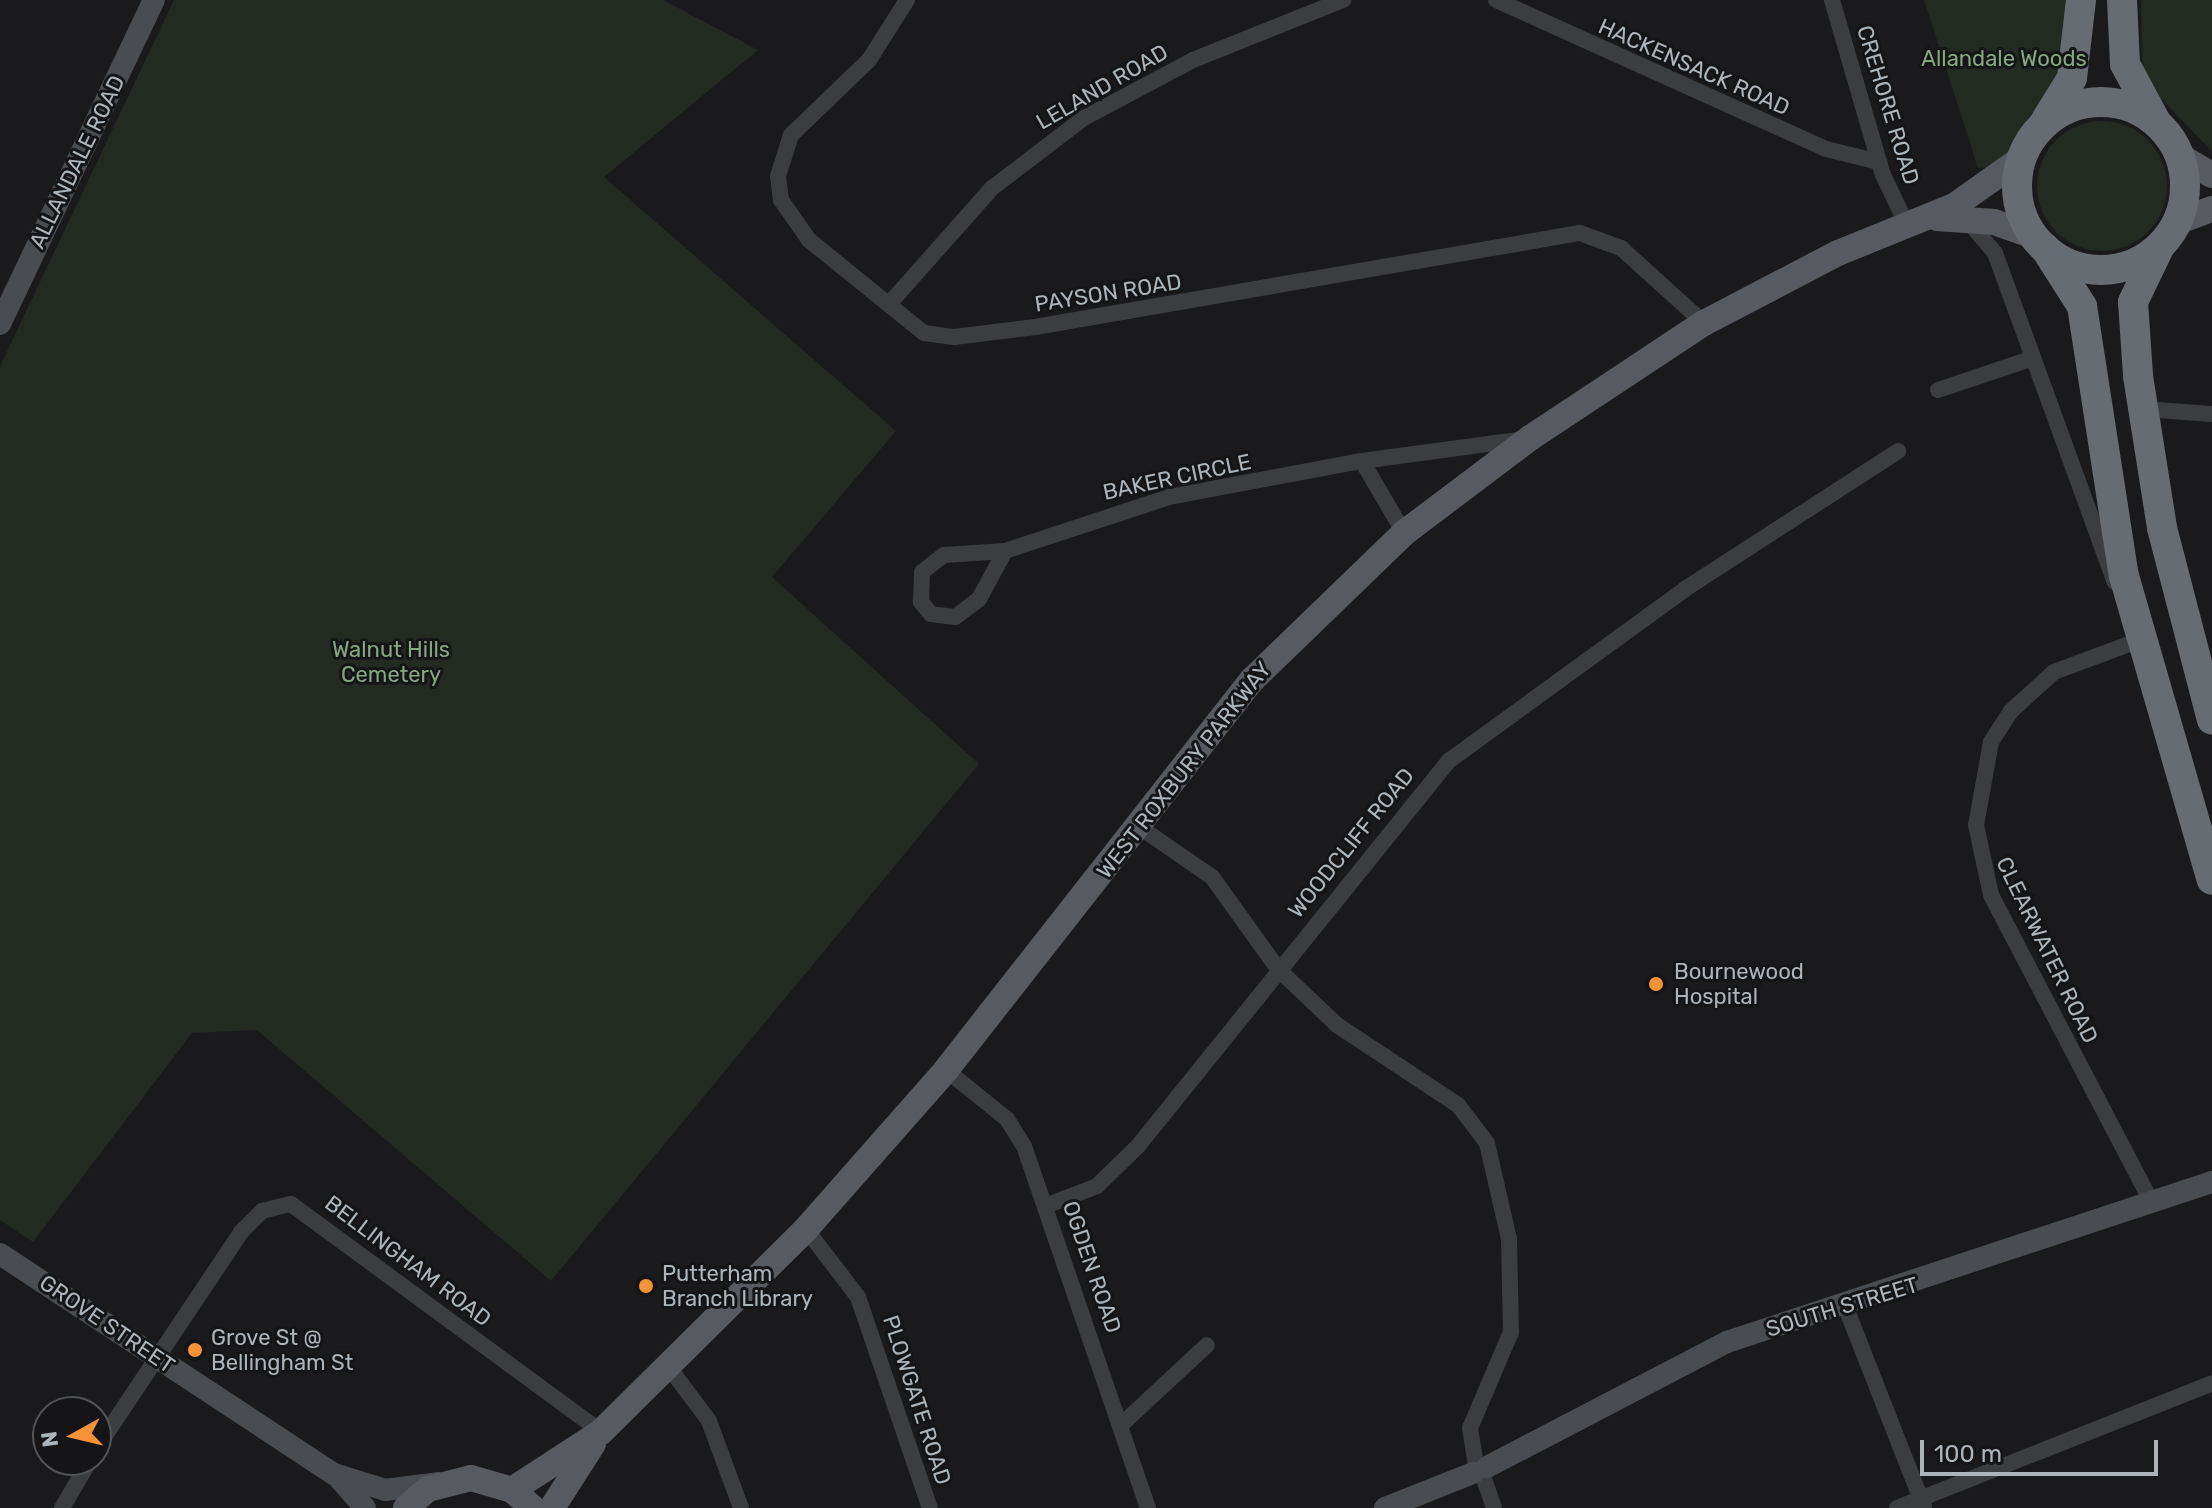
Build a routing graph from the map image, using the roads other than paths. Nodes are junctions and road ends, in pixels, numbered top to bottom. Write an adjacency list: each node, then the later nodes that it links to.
1 (154, 0): 21 (street, ALLANDALE ROAD)
2 (907, 0): 19 (street, PAYSON ROAD)
3 (1343, 0): 19 (street, LELAND ROAD)
4 (1496, 0): 12 (street, HACKENSACK ROAD)
5 (1832, 0): 12 (street, CREHORE ROAD)
6 (2081, 0): 9 (highway)
7 (2122, 0): 8 (highway)
8 (2158, 125): 9 (highway); 10 (highway)
9 (2038, 131): 11 (highway)
10 (2179, 156): 13 (main road); 17 (highway)
11 (2022, 158): 16 (main road, WEST ROXBURY PARKWAY); 18 (highway)
12 (1879, 162): 16 (street, CREHORE ROAD)
13 (2212, 175)
14 (2212, 209): 17 (main road)
15 (1960, 217): 16 (main road, WEST ROXBURY PARKWAY); 18 (main road, WEST ROXBURY PARKWAY); 22 (street)
16 (1913, 220): 20 (main road, WEST ROXBURY PARKWAY)
17 (2168, 233): 18 (highway); 24 (highway)
18 (2039, 242): 31 (highway)
19 (889, 304): 20 (street, PAYSON ROAD)
20 (1704, 323): 26 (main road, WEST ROXBURY PARKWAY)
21 (0, 324)
22 (2030, 359): 23 (street); 31 (street)
23 (1938, 390)
24 (2143, 409): 25 (street); 32 (highway)
25 (2212, 414)
26 (1530, 438): 28 (street, BAKER CIRCLE); 29 (main road, WEST ROXBURY PARKWAY)
27 (1898, 451): 35 (street, WOODCLIFF ROAD)
28 (1362, 461): 29 (street); 30 (street, BAKER CIRCLE)
29 (1404, 533): 33 (main road, WEST ROXBURY PARKWAY)
30 (1005, 551): 30 (street, BAKER CIRCLE)
31 (2140, 640): 34 (highway); 38 (street, CLEARWATER ROAD)
32 (2212, 720)
33 (1138, 826): 35 (street); 36 (main road, WEST ROXBURY PARKWAY)
34 (2212, 880)
35 (1278, 969): 39 (street, WOODCLIFF ROAD); 50 (street)
36 (946, 1070): 39 (street, OGDEN ROAD); 40 (main road, WEST ROXBURY PARKWAY)
37 (2212, 1182): 38 (street, SOUTH STREET)
38 (2152, 1203): 42 (street, SOUTH STREET)
39 (1048, 1205): 48 (street, OGDEN ROAD)
40 (806, 1229): 45 (main road, WEST ROXBURY PARKWAY); 62 (street, PLOWGATE ROAD)
41 (0, 1254): 44 (street, GROVE STREET)
42 (1846, 1308): 50 (street, SOUTH STREET); 55 (street)
43 (1207, 1345): 48 (street)
44 (157, 1358): 47 (street, BELLINGHAM ROAD); 49 (street, BELLINGHAM ROAD); 51 (street, GROVE STREET)
45 (668, 1366): 49 (main road, WEST ROXBURY PARKWAY); 61 (street)
46 (2212, 1383): 55 (street)
47 (112, 1425)
48 (1121, 1425): 63 (street, OGDEN ROAD)
49 (601, 1432): 54 (main road, WEST ROXBURY PARKWAY); 60 (main road, WEST ROXBURY PARKWAY)
50 (1480, 1470): 64 (street, SOUTH STREET); 65 (street)
51 (334, 1474): 53 (street, GROVE STREET); 57 (street, GROVE STREET)
52 (81, 1476): 56 (street)
53 (449, 1481): 54 (main road); 58 (main road)
54 (512, 1490): 59 (main road)
55 (1923, 1503): 66 (street)
56 (62, 1508)
57 (365, 1508)
58 (406, 1508)
59 (533, 1508)
60 (552, 1508)
61 (741, 1508)
62 (930, 1508)
63 (1148, 1508)
64 (1385, 1508)
65 (1494, 1508)
66 (1897, 1508)

